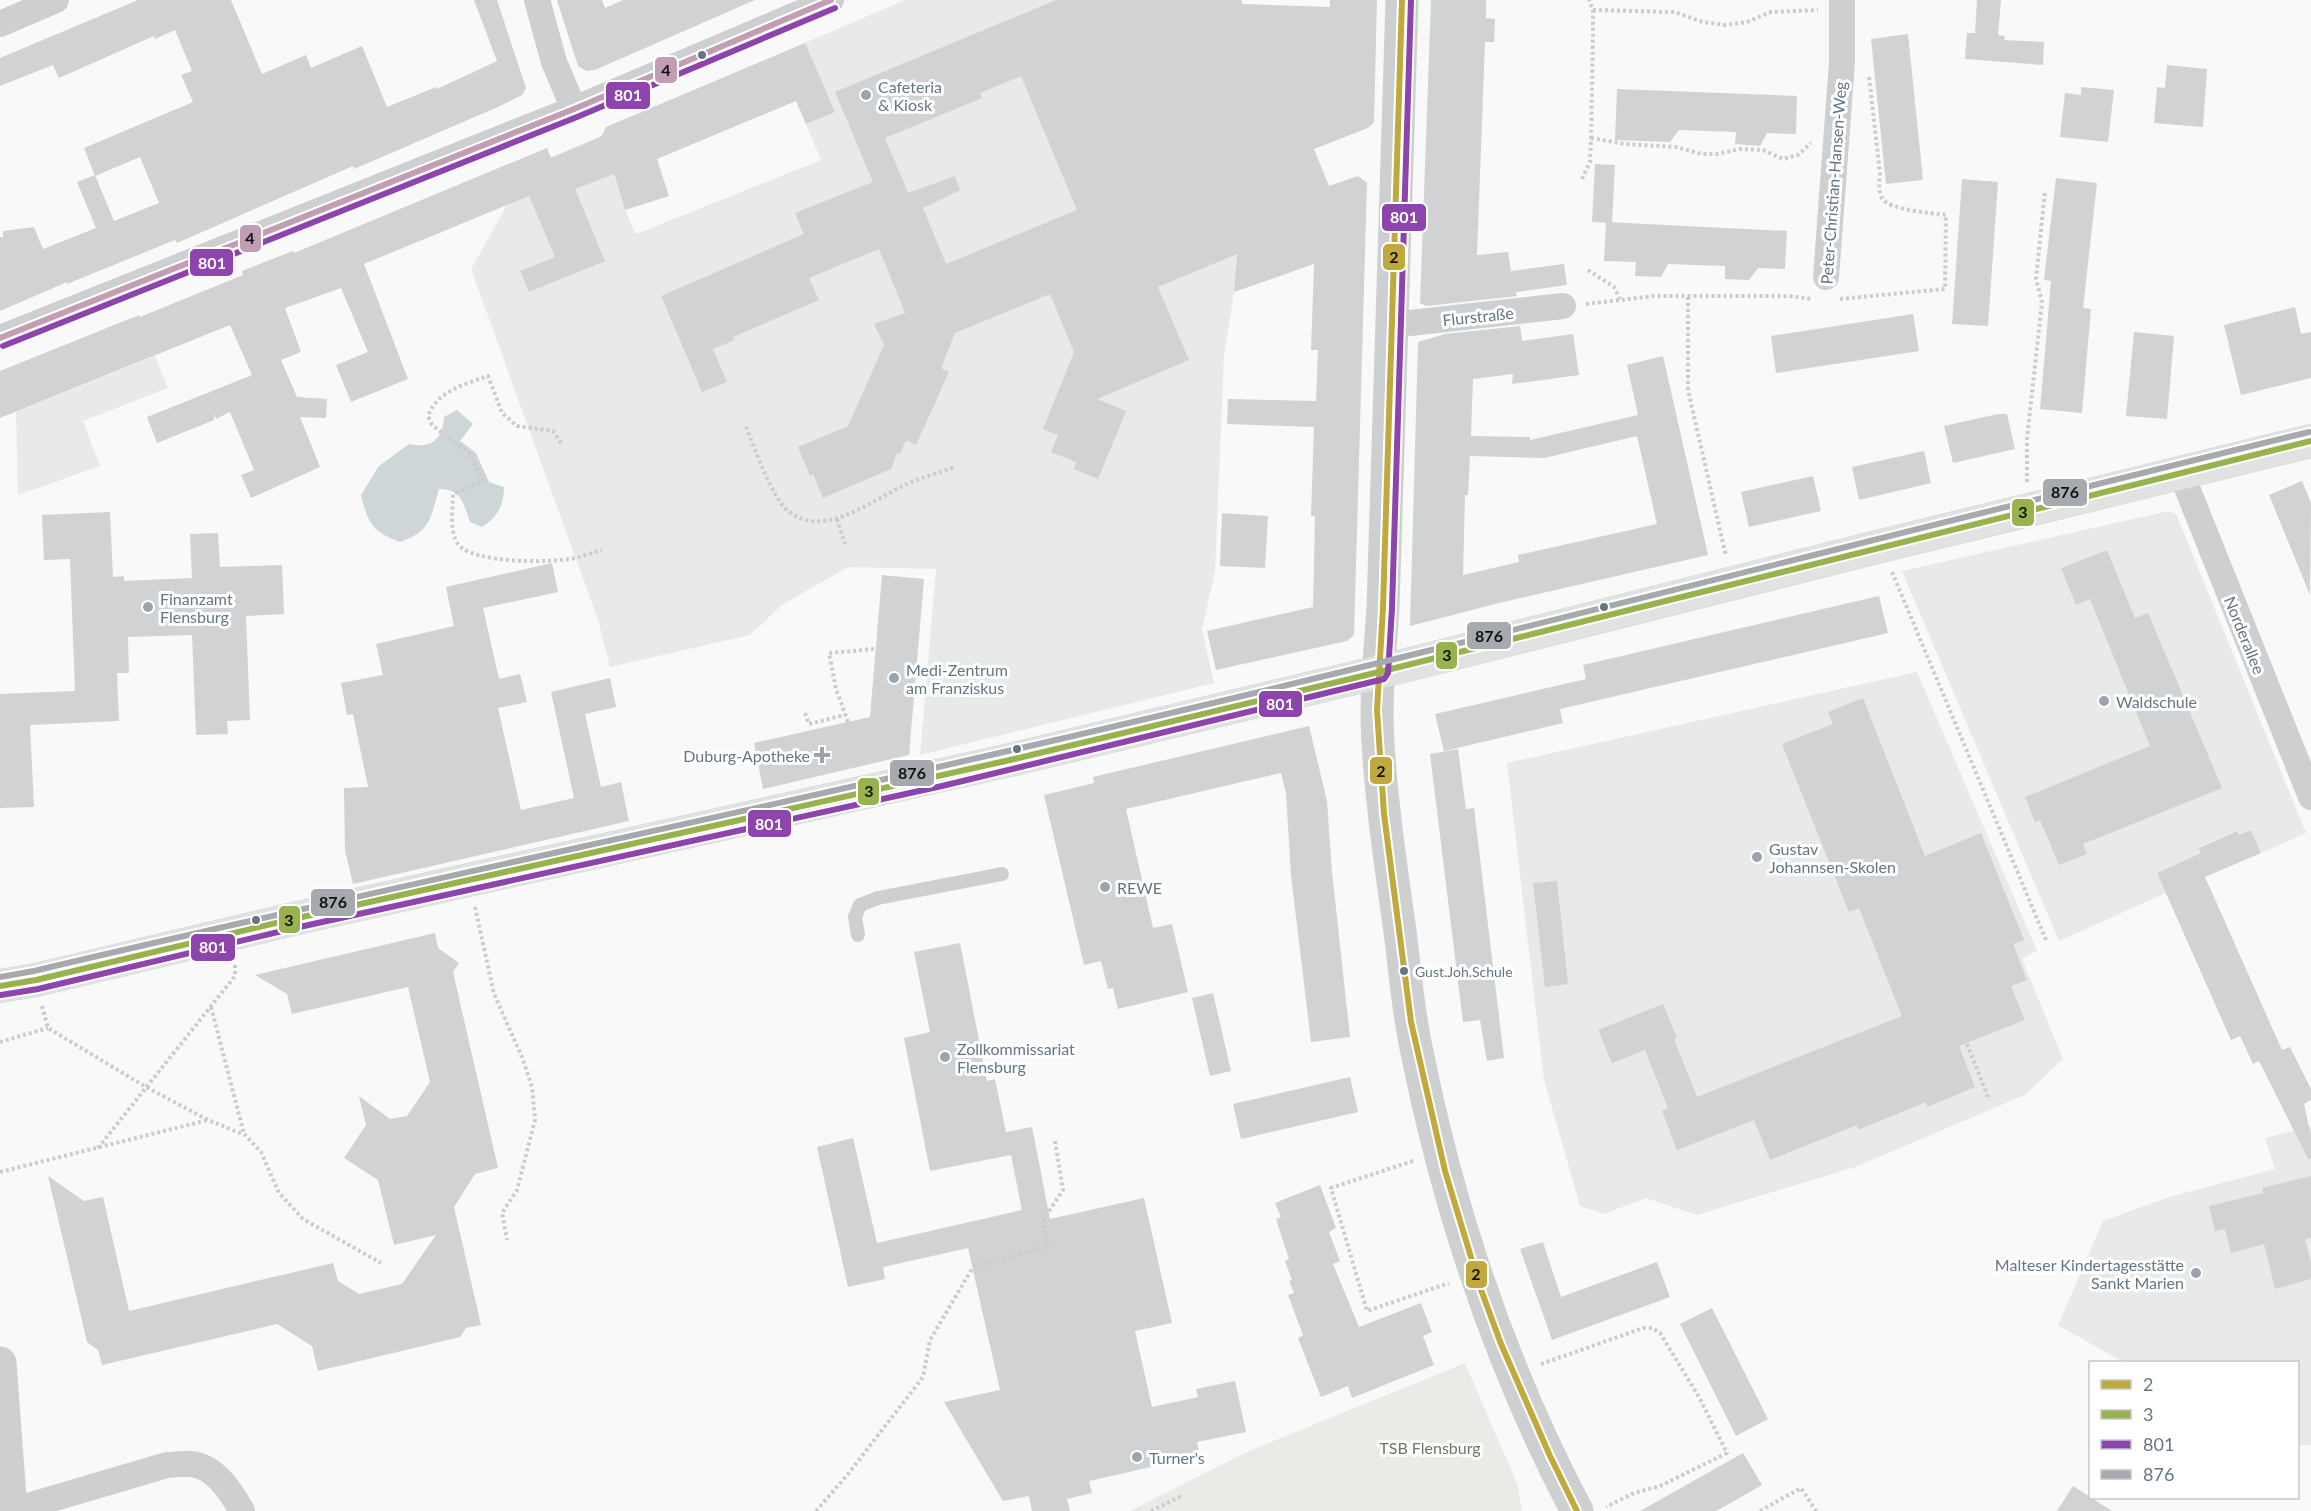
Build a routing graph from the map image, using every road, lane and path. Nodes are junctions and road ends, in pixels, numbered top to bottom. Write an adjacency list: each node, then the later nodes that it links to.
1 (56, 0): 8 (street)
2 (537, 0): 10 (street)
3 (831, 0): 10 (street)
4 (1402, 0): 21 (street)
5 (1589, 0): 7 (path)
6 (1842, 5): 7 (path); 12 (street, Peter-Christian-Hansen-Weg)
7 (1593, 10): 11 (path)
8 (0, 24)
9 (1869, 72): 16 (path)
10 (574, 109): 22 (street)
11 (1591, 138): 12 (path); 13 (path)
12 (1836, 143): 16 (street, Peter-Christian-Hansen-Weg)
13 (1582, 179)
14 (2045, 191): 27 (path)
15 (1588, 270): 18 (path)
16 (1826, 289): 17 (path, Peter-Christian-Hansen-Weg)
17 (1688, 297): 18 (path, Peter-Christian-Hansen-Weg); 33 (path)
18 (1620, 300): 19 (path, Peter-Christian-Hansen-Weg)
19 (1602, 302)
20 (1563, 306): 21 (street, Flurstraße)
21 (1392, 325): 35 (street)
22 (0, 338)
23 (746, 427): 29 (path)
24 (2311, 441): 28 (main road)
25 (561, 443): 32 (path)
26 (955, 467): 29 (path)
27 (2026, 470)
28 (2181, 473): 31 (main road); 39 (street, Norderallee)
29 (837, 519): 30 (path)
30 (845, 544)
31 (1881, 546): 33 (main road); 44 (path)
32 (602, 550)
33 (1732, 583): 35 (main road)
34 (875, 649): 37 (path)
35 (1379, 672): 41 (main road); 57 (street)
36 (805, 713): 37 (path)
37 (844, 715): 38 (path)
38 (848, 722)
39 (2311, 797)
40 (1002, 874): 43 (lane)
41 (470, 880): 42 (main road); 59 (path)
42 (236, 932): 45 (main road); 47 (path)
43 (858, 935)
44 (2046, 940)
45 (36, 980): 46 (main road); 48 (path)
46 (0, 986)
47 (211, 1007): 51 (path); 54 (path)
48 (48, 1028): 49 (path); 51 (path)
49 (0, 1042)
50 (1967, 1044): 52 (path)
51 (146, 1088): 53 (path); 56 (path)
52 (1989, 1100)
53 (208, 1120): 54 (path); 56 (path)
54 (244, 1135): 60 (path)
55 (1055, 1141): 67 (path)
56 (98, 1148): 58 (path)
57 (1439, 1153): 61 (street); 61 (path)
58 (0, 1172)
59 (507, 1240)
60 (381, 1263)
61 (1476, 1274): 63 (street)
62 (0, 1363): 65 (street)
63 (1512, 1374): 69 (street); 70 (path)
64 (1181, 1496): 68 (path)
65 (11, 1511): 66 (street)
66 (242, 1511)
67 (816, 1511)
68 (1151, 1511)
69 (1576, 1511)
70 (1598, 1511)
71 (1761, 1511): 72 (path)
72 (1816, 1511)

